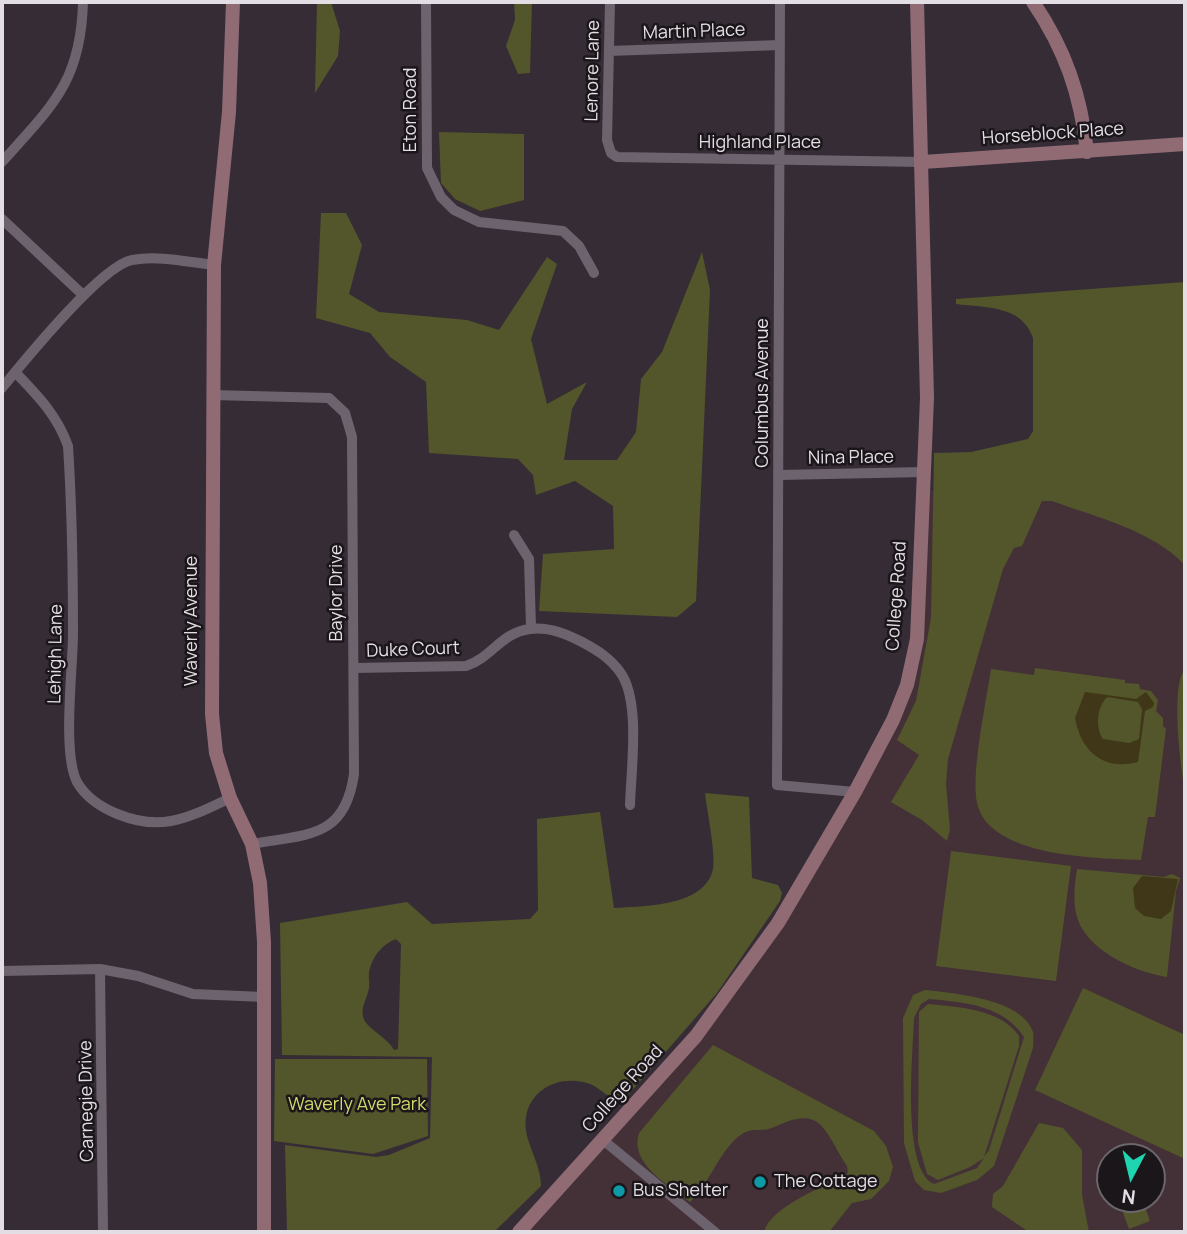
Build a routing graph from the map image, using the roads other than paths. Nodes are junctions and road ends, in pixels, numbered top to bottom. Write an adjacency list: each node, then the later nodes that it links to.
1 (83, 2): 14 (street)
2 (233, 2): 17 (street, Waverly Avenue)
3 (426, 2): 18 (street, Eton Road)
4 (610, 2): 9 (street, Lenore Lane)
5 (780, 2): 8 (street, Columbus Avenue)
6 (918, 2): 15 (street, College Road)
7 (1032, 2): 12 (street)
8 (780, 45): 9 (street, Martin Place); 13 (street, Columbus Avenue)
9 (609, 51): 10 (street, Lenore Lane)
10 (607, 140): 13 (street, Highland Place)
11 (1185, 144): 12 (street, Horseblock Place)
12 (1087, 152): 15 (street, Horseblock Place)
13 (779, 158): 15 (street, Highland Place); 24 (street, Columbus Avenue)
14 (2, 162)
15 (923, 162): 23 (street, College Road)
16 (2, 219): 19 (street)
17 (214, 265): 19 (street); 22 (street, Waverly Avenue)
18 (594, 273)
19 (83, 295): 20 (street)
20 (15, 372): 21 (street); 29 (street, Lehigh Lane)
21 (2, 388)
22 (212, 395): 27 (street, Baylor Drive); 29 (street, Waverly Avenue)
23 (924, 472): 24 (street, Nina Place); 28 (street, College Road)
24 (779, 475): 28 (street, Columbus Avenue)
25 (514, 535): 26 (street)
26 (531, 628): 27 (street, Duke Court); 30 (street)
27 (354, 668): 31 (street, Baylor Drive)
28 (855, 792): 35 (street, College Road)
29 (230, 798): 31 (street, Waverly Avenue)
30 (630, 805)
31 (252, 844): 34 (street, Waverly Avenue)
32 (100, 969): 33 (street); 34 (street); 37 (street, Carnegie Drive)
33 (2, 971)
34 (264, 997): 38 (street, Waverly Avenue)
35 (603, 1140): 36 (street, College Road); 39 (street)
36 (524, 1231)
37 (103, 1232)
38 (264, 1232)
39 (715, 1232)

